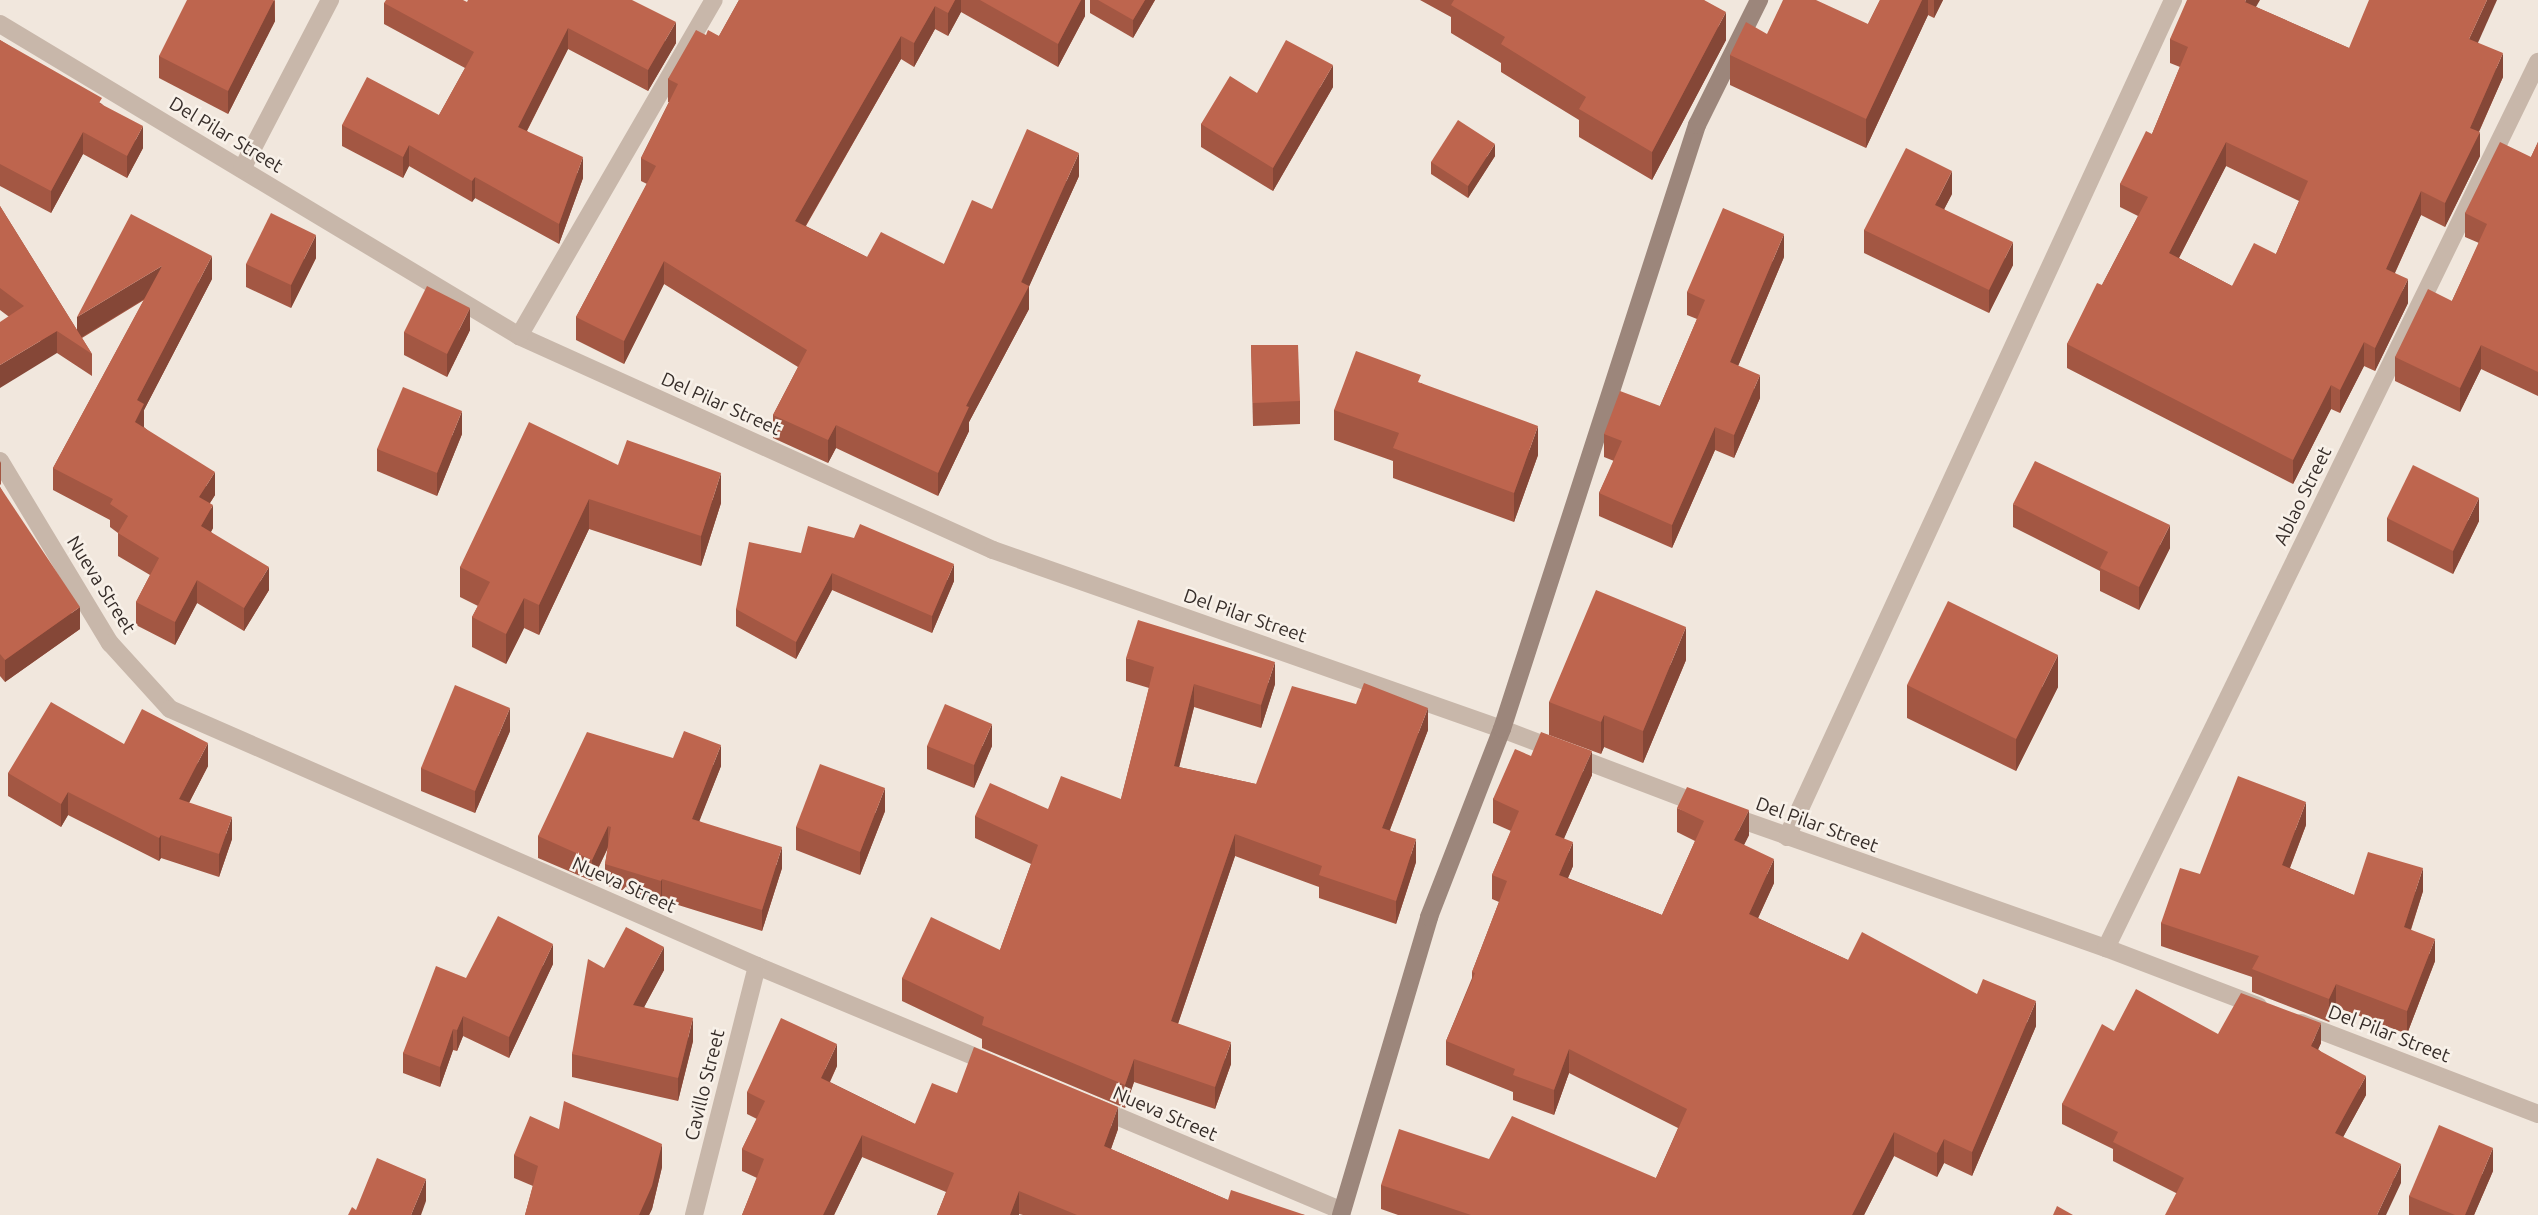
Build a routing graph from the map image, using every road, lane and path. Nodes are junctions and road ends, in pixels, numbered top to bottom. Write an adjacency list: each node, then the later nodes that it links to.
1 (330, 0): 7 (street)
2 (714, 0): 8 (street)
3 (2173, 0): 11 (street)
4 (1754, 2): 10 (main road)
5 (0, 24): 7 (street, Del Pilar Street)
6 (2538, 61): 12 (street, Ablao Street)
7 (242, 169): 8 (street, Del Pilar Street)
8 (519, 336): 10 (street, Del Pilar Street)
9 (0, 461): 13 (street, Nueva Street)
10 (1502, 729): 11 (street, Del Pilar Street); 17 (main road)
11 (1787, 837): 12 (street, Del Pilar Street)
12 (2106, 948): 16 (street, Del Pilar Street)
13 (757, 966): 14 (street, Nueva Street); 18 (street, Cavillo Street)
14 (1011, 1072)
15 (1075, 1099): 17 (street, Nueva Street)
16 (2538, 1114)
17 (1342, 1213)
18 (694, 1215)

